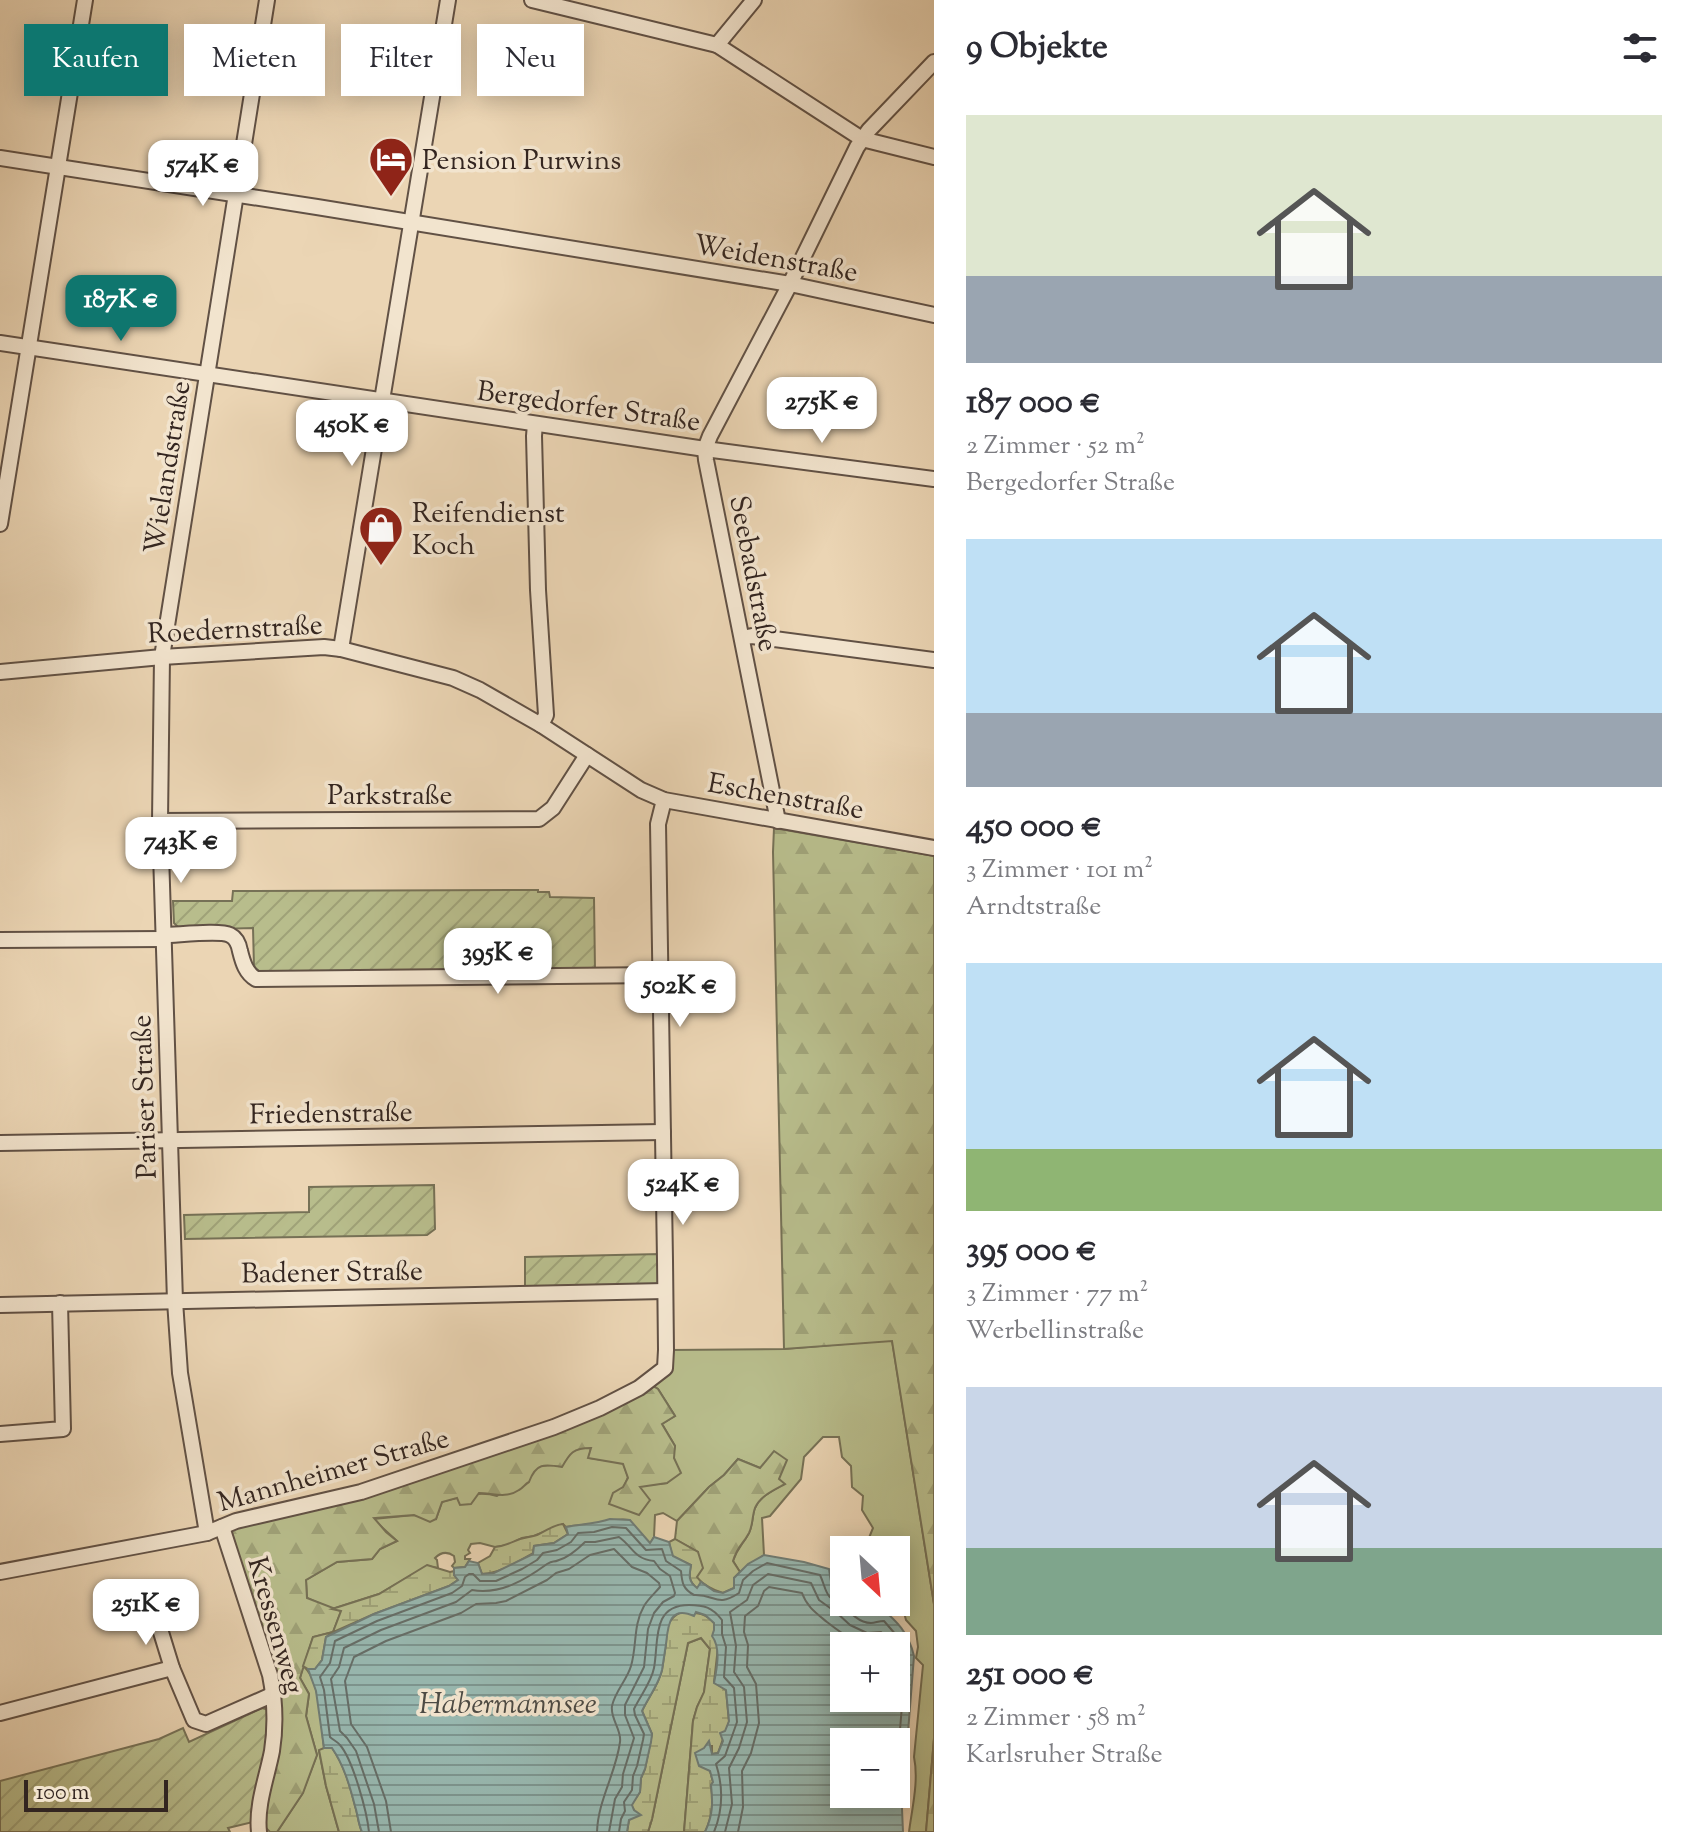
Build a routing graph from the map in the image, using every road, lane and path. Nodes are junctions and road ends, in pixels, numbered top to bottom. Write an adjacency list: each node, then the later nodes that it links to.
1 (85, 0): 11 (street)
2 (267, 0): 12 (street, Wielandstraße)
3 (448, 0): 13 (street)
4 (532, 0): 6 (street)
5 (754, 0): 6 (street)
6 (717, 45): 8 (street)
7 (934, 62): 8 (street)
8 (862, 139): 9 (street); 14 (street)
9 (934, 157)
10 (0, 158): 11 (street, Weidenstraße)
11 (58, 168): 12 (street, Weidenstraße); 17 (street)
12 (236, 194): 13 (street, Weidenstraße); 18 (street, Wielandstraße)
13 (411, 223): 14 (street, Weidenstraße); 19 (street)
14 (790, 284): 15 (street, Weidenstraße); 21 (street)
15 (934, 315)
16 (0, 343): 17 (street, Bergedorfer Straße)
17 (29, 348): 18 (street, Bergedorfer Straße); 23 (street)
18 (207, 375): 19 (street, Bergedorfer Straße); 26 (street, Wielandstraße)
19 (383, 401): 20 (street, Bergedorfer Straße); 25 (street)
20 (535, 424): 21 (street, Bergedorfer Straße); 29 (street)
21 (705, 449): 22 (street, Bergedorfer Straße); 24 (street, Seebadstraße)
22 (934, 479)
23 (0, 524)
24 (742, 638): 27 (street); 34 (street, Seebadstraße)
25 (341, 649): 26 (street, Roedernstraße); 29 (street, Roedernstraße)
26 (162, 657): 28 (street, Roedernstraße); 33 (street, Pariser Straße)
27 (934, 660)
28 (0, 672)
29 (541, 725): 30 (street, Roedernstraße)
30 (587, 755): 31 (street, Roedernstraße); 33 (street, Parkstraße)
31 (632, 784): 32 (street, Eschenstraße)
32 (664, 800): 34 (street, Eschenstraße); 38 (street)
33 (160, 821): 36 (street, Pariser Straße)
34 (778, 821): 35 (street, Eschenstraße)
35 (934, 848)
36 (164, 937): 37 (street); 38 (street); 40 (street, Pariser Straße)
37 (0, 940)
38 (660, 975): 39 (street)
39 (663, 1132): 40 (street, Friedenstraße); 42 (street)
40 (170, 1141): 41 (street, Friedenstraße); 43 (street, Pariser Straße)
41 (0, 1143)
42 (665, 1291): 43 (street, Badener Straße); 47 (street, Mannheimer Straße)
43 (175, 1301): 44 (street, Badener Straße); 48 (street, Pariser Straße)
44 (60, 1303): 45 (street, Badener Straße); 46 (street)
45 (0, 1305)
46 (0, 1434)
47 (222, 1527): 48 (street, Mannheimer Straße); 52 (street, Kressenweg)
48 (207, 1533): 49 (street, Mannheimer Straße)
49 (0, 1572)
50 (156, 1616): 51 (street)
51 (172, 1668): 52 (street); 53 (street)
52 (274, 1694): 54 (street, Kressenweg)
53 (0, 1713)
54 (259, 1832)

